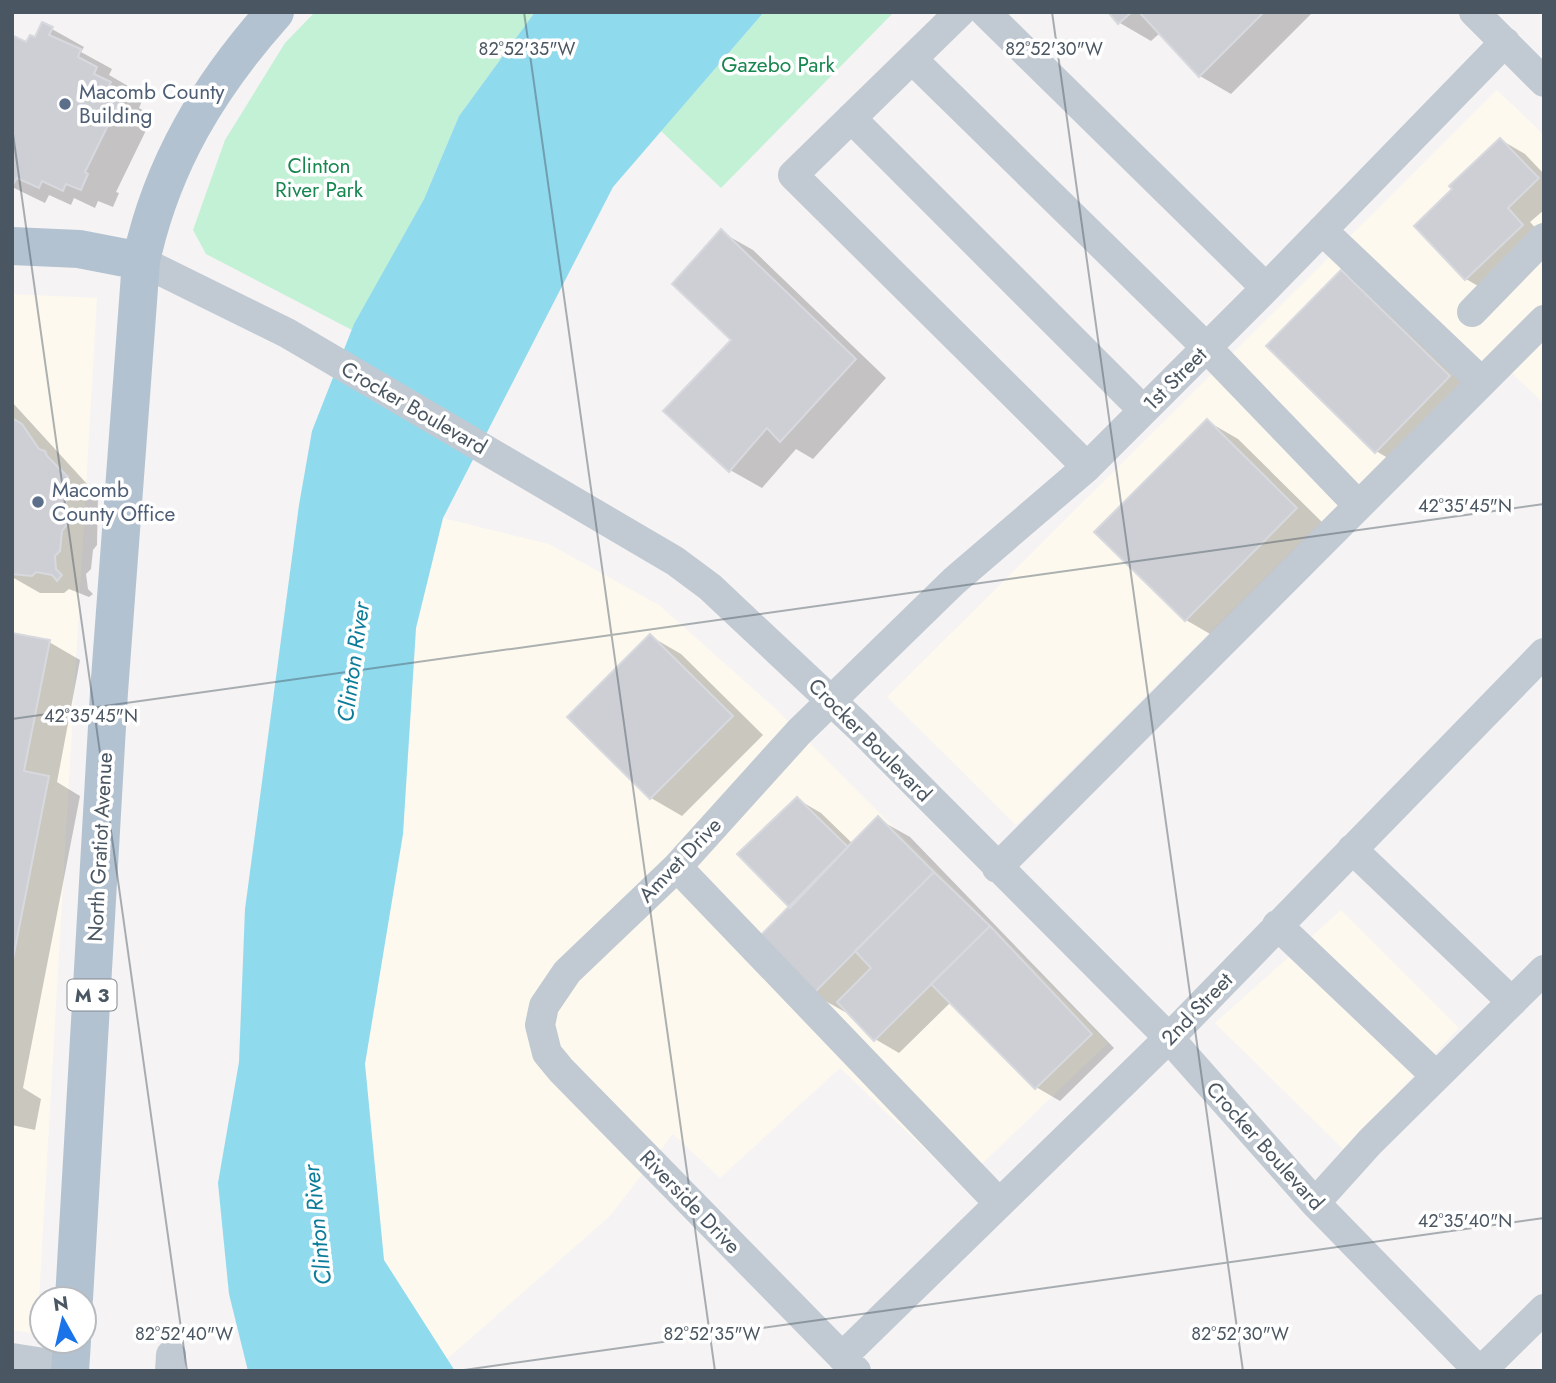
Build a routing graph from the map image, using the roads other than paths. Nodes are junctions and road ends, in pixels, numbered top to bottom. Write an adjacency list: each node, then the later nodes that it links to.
1 (275, 12): 12 (main road, North Gratiot Avenue / M 3)
2 (960, 12): 6 (street)
3 (985, 12): 13 (street)
4 (1474, 12): 5 (street)
5 (1505, 42): 7 (street); 9 (street, 1st Street)
6 (912, 59): 8 (street); 16 (street)
7 (1539, 68)
8 (851, 118): 18 (street); 19 (street)
9 (1322, 230): 13 (street, 1st Street); 17 (street)
10 (1544, 237): 14 (street)
11 (12, 246): 12 (main road)
12 (141, 261): 22 (street, Crocker Boulevard); 34 (main road, North Gratiot Avenue / M 3)
13 (1266, 288): 16 (street, 1st Street)
14 (1472, 312)
15 (1544, 320): 17 (street)
16 (1206, 347): 18 (street, 1st Street); 20 (street)
17 (1482, 382): 20 (street)
18 (1143, 410): 19 (street, 1st Street)
19 (1087, 467): 22 (street, 1st Street)
20 (1358, 505): 25 (street)
21 (1544, 653): 23 (street, 2nd Street)
22 (831, 701): 24 (street, Amvet Drive); 25 (street, Crocker Boulevard)
23 (1352, 849): 26 (street, 2nd Street); 28 (street)
24 (677, 867): 29 (street, Amvet Drive); 32 (street)
25 (997, 868): 30 (street, Crocker Boulevard)
26 (1277, 925): 30 (street, 2nd Street); 31 (street)
27 (1544, 970): 28 (street)
28 (1512, 1002): 31 (street)
29 (540, 1025): 38 (street, Riverside Drive)
30 (1169, 1038): 32 (street, 2nd Street); 33 (street, Crocker Boulevard)
31 (1436, 1076): 33 (street)
32 (999, 1203): 38 (street, 2nd Street)
33 (1315, 1203): 39 (street, Crocker Boulevard)
34 (75, 1285)
35 (1544, 1309): 39 (street)
36 (12, 1358): 37 (street)
37 (71, 1360)
38 (849, 1364)
39 (1480, 1371)

